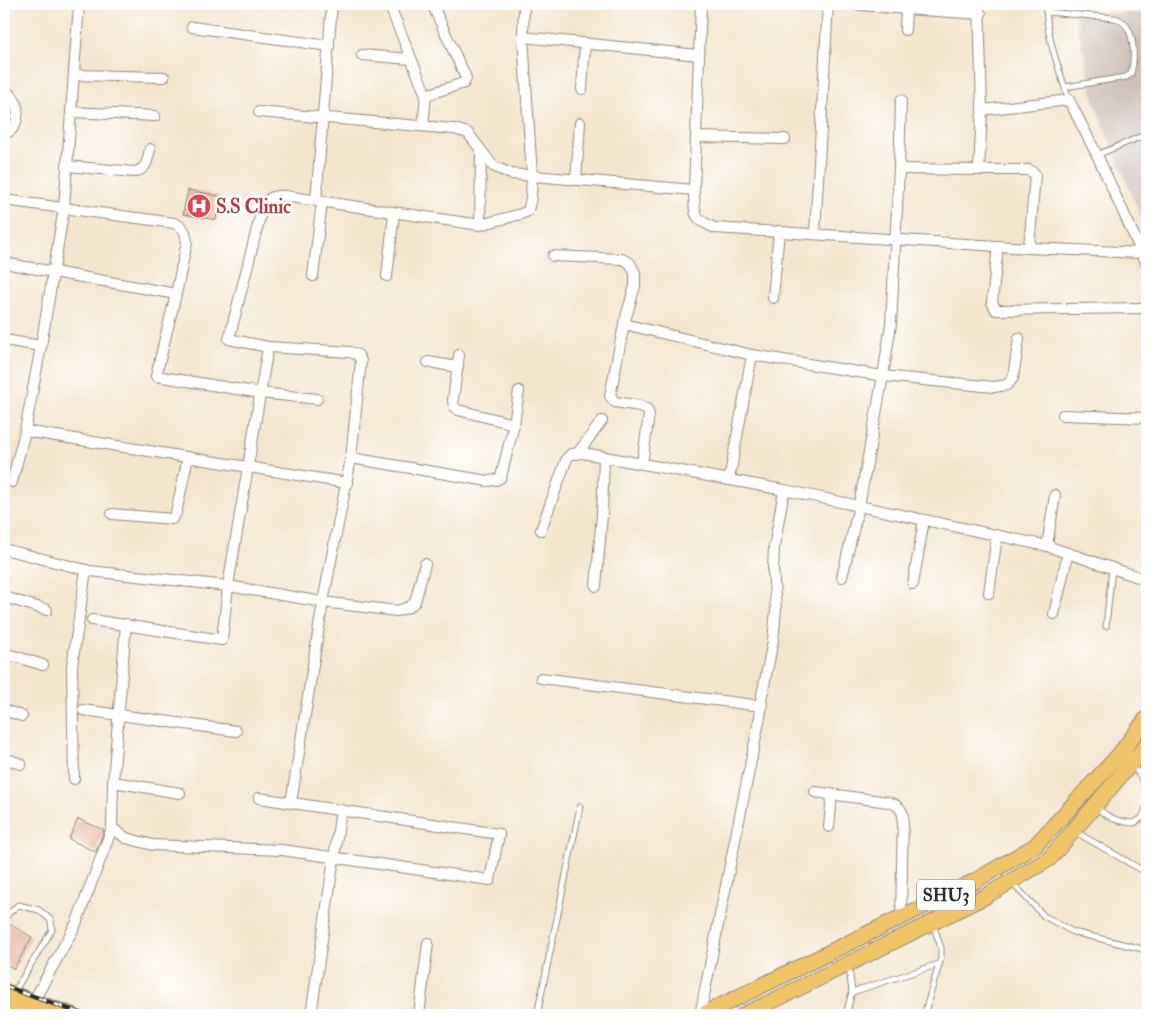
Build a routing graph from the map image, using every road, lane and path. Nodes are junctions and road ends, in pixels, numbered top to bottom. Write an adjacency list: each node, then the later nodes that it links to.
1 (79, 4): 21 (street)
2 (332, 4): 17 (street)
3 (389, 4): 20 (street)
4 (432, 4): 26 (street)
5 (524, 4): 15 (street)
6 (701, 4): 19 (street)
7 (828, 4): 55 (street)
8 (852, 4): 10 (street)
9 (1046, 4): 12 (lane)
10 (906, 9): 11 (street); 14 (street)
11 (980, 9): 29 (street)
12 (1046, 12): 23 (lane); 23 (lane)
13 (192, 27): 17 (street)
14 (905, 30)
15 (523, 37): 16 (street); 46 (street)
16 (585, 43): 19 (street); 24 (street)
17 (329, 46): 33 (street)
18 (362, 55): 20 (street)
19 (698, 55): 38 (street)
20 (410, 59): 26 (street)
21 (74, 75): 22 (street); 30 (street)
22 (164, 77)
23 (1065, 87): 28 (lane)
24 (582, 89)
25 (4, 91): 36 (street)
26 (426, 95): 35 (street)
27 (901, 100): 44 (street)
28 (1069, 100): 29 (street); 42 (street)
29 (982, 110): 45 (street)
30 (71, 112): 32 (street); 43 (street)
31 (259, 112): 33 (street)
32 (155, 116)
33 (322, 118): 35 (street); 50 (street)
34 (580, 123): 47 (street)
35 (423, 126): 41 (street)
36 (4, 134)
37 (1147, 134): 42 (lane)
38 (696, 137): 39 (street); 48 (street)
39 (785, 139)
40 (150, 149): 43 (street)
41 (481, 151): 46 (street); 53 (street)
42 (1097, 155): 59 (street)
43 (67, 166): 51 (street)
44 (899, 169): 45 (street); 56 (street)
45 (979, 170): 58 (street)
46 (532, 176): 47 (street); 53 (street)
47 (576, 180): 48 (street)
48 (694, 190): 54 (street)
49 (4, 200): 51 (street)
50 (319, 201): 52 (street); 64 (street); 73 (street)
51 (64, 208): 63 (street); 66 (street)
52 (394, 212): 53 (street); 65 (street)
53 (480, 225)
54 (779, 231): 55 (street); 67 (street)
55 (815, 234): 56 (street)
56 (895, 239): 57 (street); 78 (street)
57 (998, 246): 58 (street); 68 (street)
58 (1029, 248): 59 (street)
59 (1144, 251): 62 (street)
60 (553, 256): 69 (street)
61 (4, 263): 63 (street)
62 (1147, 264)
63 (53, 272): 66 (street); 72 (street)
64 (313, 276)
65 (386, 276)
66 (176, 294): 80 (street)
67 (773, 298)
68 (1147, 308)
69 (624, 324): 75 (street); 91 (street)
70 (1019, 338): 78 (street)
71 (4, 340): 72 (street)
72 (41, 346): 86 (street)
73 (268, 347): 80 (street); 90 (street)
74 (459, 355): 77 (street)
75 (752, 355): 78 (street); 93 (street)
76 (428, 362): 77 (street)
77 (458, 367): 85 (street)
78 (883, 376): 98 (street)
79 (519, 391): 85 (street)
80 (260, 393): 81 (street); 92 (street)
81 (317, 400)
82 (1063, 416): 83 (street)
83 (1147, 418)
84 (602, 421): 87 (street)
85 (514, 424): 90 (street)
86 (24, 431): 89 (street); 94 (street)
87 (577, 454): 88 (street); 101 (street)
88 (604, 457): 91 (street); 113 (street)
89 (188, 458): 92 (street); 99 (street)
90 (351, 458): 95 (street)
91 (642, 464): 93 (street)
92 (248, 467): 95 (street); 112 (street)
93 (729, 480): 96 (street)
94 (12, 482)
95 (347, 482): 116 (street)
96 (784, 490): 98 (street); 125 (street)
97 (1055, 495): 103 (street)
98 (858, 506): 100 (street); 109 (street)
99 (112, 514)
100 (924, 520): 102 (street); 111 (street)
101 (542, 530)
102 (997, 536): 103 (street); 114 (street)
103 (1047, 546): 105 (street)
104 (4, 549): 108 (street)
105 (1068, 553): 107 (street); 118 (street)
106 (425, 564): 116 (street)
107 (1112, 568): 110 (street); 121 (lane)
108 (86, 570): 112 (street); 136 (street)
109 (842, 577)
110 (1147, 580)
111 (913, 584)
112 (228, 586): 116 (street); 120 (street)
113 (596, 586)
114 (989, 593)
115 (4, 597): 117 (street)
116 (323, 602): 143 (street)
117 (47, 610)
118 (1054, 614)
119 (92, 620): 120 (street)
120 (126, 624): 128 (street)
121 (1106, 626)
122 (4, 653): 123 (street)
123 (43, 665)
124 (541, 678): 125 (street)
125 (762, 706): 168 (street)
126 (4, 710): 129 (street)
127 (83, 710): 128 (street)
128 (119, 715): 131 (street); 137 (street)
129 (22, 716)
130 (1147, 718): 134 (main road, SHU3)
131 (236, 732)
132 (1147, 745): 134 (main road, SHU3)
133 (4, 758): 135 (street)
134 (1134, 760): 138 (lane); 144 (main road, SHU3); 154 (main road, SHU3)
135 (21, 764)
136 (74, 779)
137 (113, 782): 140 (street); 149 (street)
138 (1147, 787)
139 (815, 792): 141 (street)
140 (180, 793)
141 (832, 795): 148 (street); 154 (street)
142 (259, 798): 143 (street)
143 (290, 803): 147 (street)
144 (1095, 806): 145 (lane); 150 (main road, SHU3)
145 (1147, 806)
146 (580, 807): 167 (lane)
147 (341, 810): 151 (street); 151 (street)
148 (829, 826)
149 (112, 828): 151 (street); 163 (street)
150 (1074, 830): 152 (lane); 153 (main road, SHU3)
151 (334, 856): 165 (street)
152 (1147, 873)
153 (1011, 882): 156 (main road, SHU3); 158 (lane)
154 (901, 918): 168 (main road, SHU3)
155 (4, 922): 162 (lane)
156 (932, 922): 159 (main road, SHU3); 160 (lane)
157 (428, 943): 166 (street)
158 (1147, 950)
159 (848, 964): 161 (lane); 169 (main road, SHU3)
160 (939, 964): 161 (lane); 171 (lane)
161 (852, 992): 170 (lane)
162 (7, 997): 163 (main road)
163 (32, 1009): 164 (main road)
164 (72, 1015)
165 (311, 1015)
166 (419, 1015)
167 (538, 1015)
168 (701, 1015)
169 (744, 1015)
170 (846, 1015)
171 (924, 1015)

